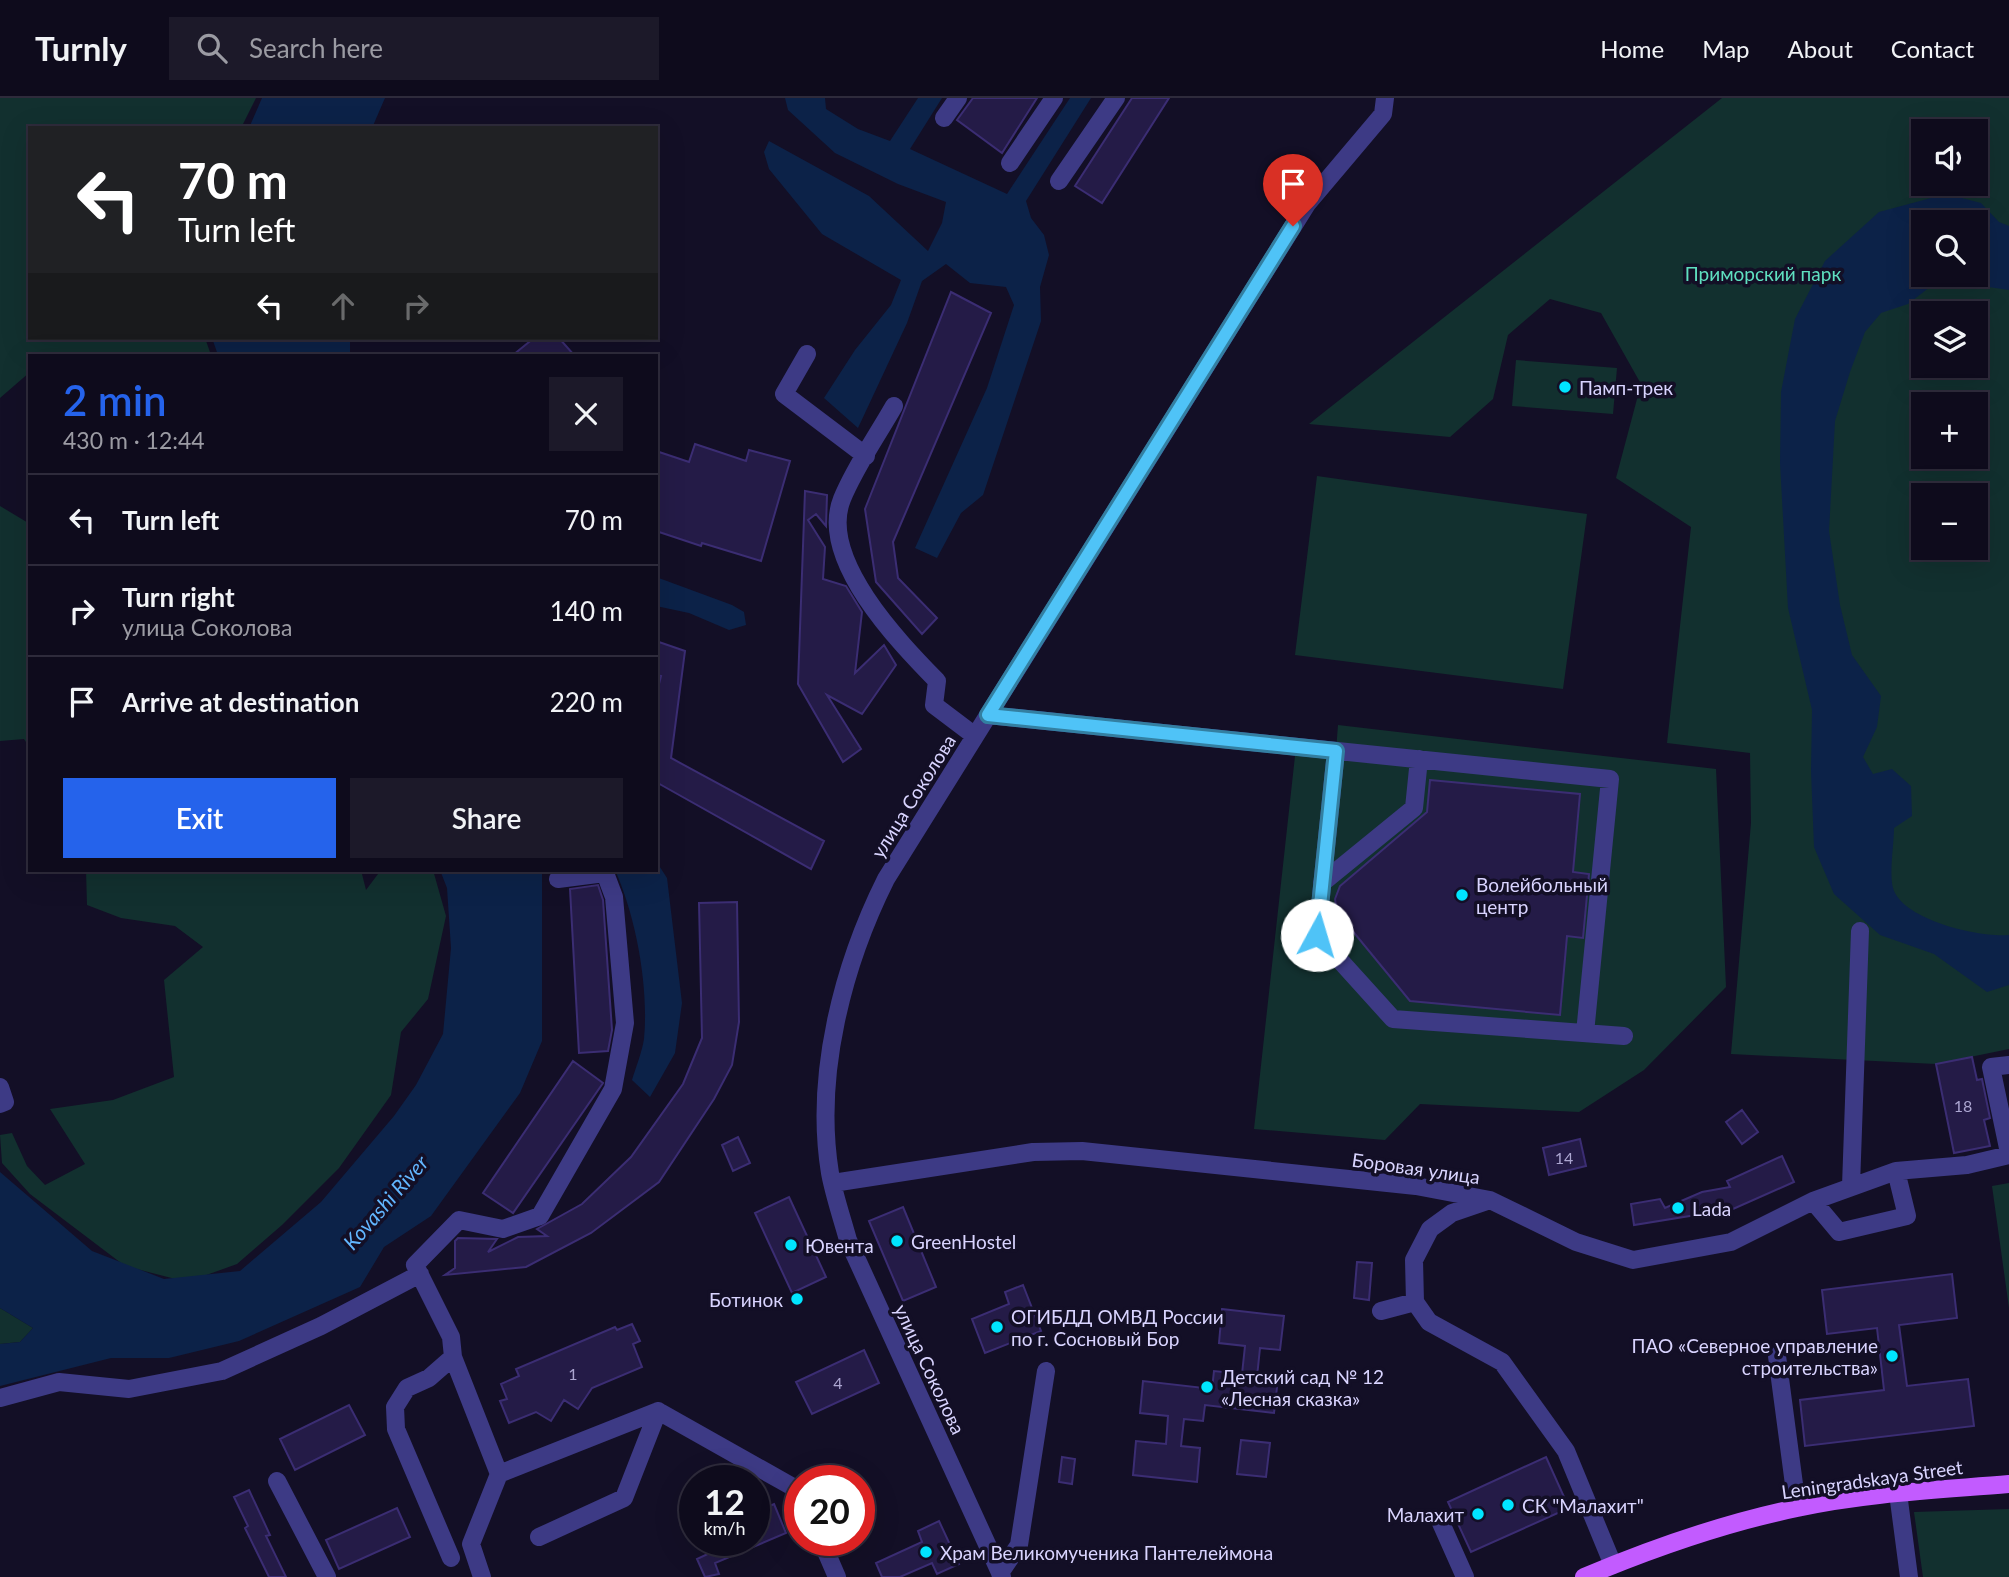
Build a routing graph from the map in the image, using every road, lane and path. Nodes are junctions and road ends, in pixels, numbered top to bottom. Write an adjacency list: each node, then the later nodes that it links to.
1 (958, 98): 5 (street)
2 (1054, 98): 6 (street)
3 (1116, 98): 7 (street)
4 (1384, 106): 11 (street, улица Соколова)
5 (944, 118)
6 (1010, 163)
7 (1059, 181)
8 (807, 355): 10 (street)
9 (894, 406): 10 (street)
10 (866, 456): 12 (street)
11 (988, 715): 12 (street, улица Соколова); 13 (street)
12 (975, 736): 25 (street, улица Соколова)
13 (1336, 751): 14 (street); 16 (street)
14 (1419, 759): 16 (street); 18 (street)
15 (558, 879): 29 (street)
16 (1322, 883): 18 (street)
17 (1860, 932): 26 (street)
18 (1585, 1033): 19 (street)
19 (1624, 1036)
20 (2009, 1065): 23 (street)
21 (0, 1087): 22 (street)
22 (0, 1104)
23 (2009, 1154): 24 (street, Боровая улица)
24 (1896, 1171): 26 (street, Боровая улица); 28 (street)
25 (833, 1183): 27 (street, Боровая улица); 48 (street, улица Соколова)
26 (1852, 1186): 28 (street, Боровая улица)
27 (1490, 1200): 28 (street, Боровая улица); 30 (street)
28 (1813, 1201)
29 (419, 1274): 33 (street); 35 (street)
30 (1415, 1302): 31 (street); 47 (street)
31 (1381, 1311)
32 (1777, 1356): 42 (street)
33 (453, 1357): 37 (street); 46 (street)
34 (1046, 1371): 48 (street)
35 (0, 1398)
36 (658, 1410): 37 (street); 39 (street); 44 (street)
37 (499, 1474): 50 (street)
38 (277, 1481): 49 (street)
39 (784, 1482)
40 (2009, 1484): 41 (main road, Leningradskaya Street)
41 (1898, 1493): 42 (main road, Leningradskaya Street); 54 (street)
42 (1797, 1507): 47 (main road, Leningradskaya Street)
43 (1441, 1523): 52 (street)
44 (539, 1537)
45 (828, 1556): 51 (street)
46 (451, 1558)
47 (1614, 1565): 53 (main road, Leningradskaya Street)
48 (1001, 1575)
49 (327, 1577)
50 (482, 1577)
51 (837, 1577)
52 (1465, 1577)
53 (1584, 1577)
54 (1909, 1577)

